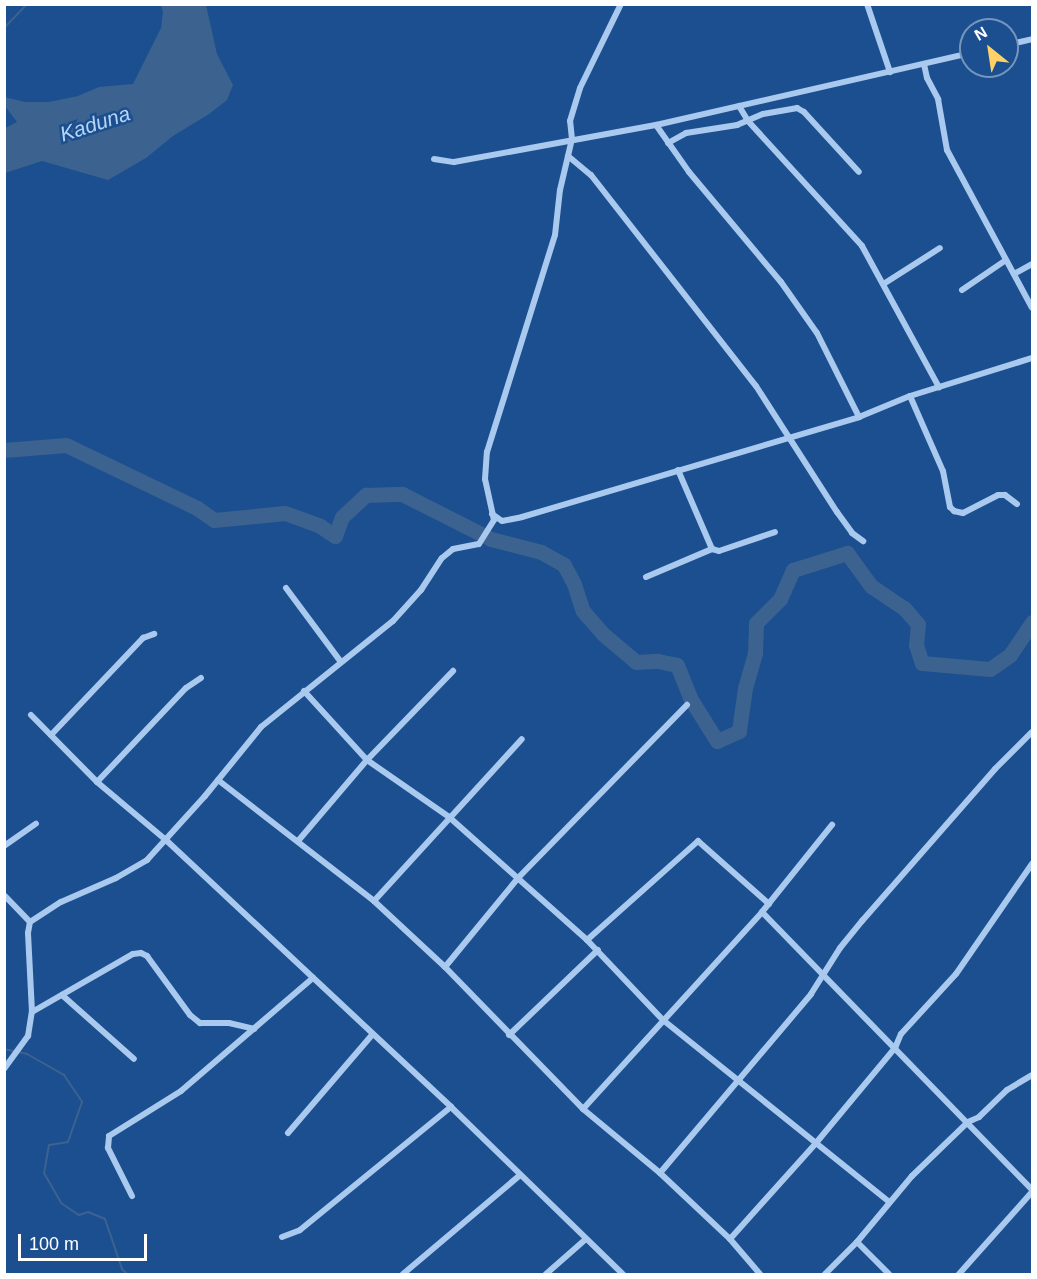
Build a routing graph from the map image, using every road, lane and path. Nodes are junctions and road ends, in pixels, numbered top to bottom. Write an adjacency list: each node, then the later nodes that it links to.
1 (621, 4): 9 (street)
2 (867, 4): 5 (street)
3 (959, 56): 4 (street)
4 (924, 64): 5 (street); 15 (street)
5 (890, 72): 6 (street)
6 (740, 106): 7 (street); 8 (street)
7 (748, 121): 10 (street); 13 (street); 18 (street)
8 (656, 125): 9 (street); 10 (street)
9 (572, 139): 11 (street); 12 (street)
10 (668, 143): 24 (street)
11 (568, 156): 25 (street); 28 (street)
12 (434, 159)
13 (860, 172)
14 (940, 248): 18 (street)
15 (1006, 260): 17 (street); 19 (street)
16 (1032, 264): 17 (street)
17 (1014, 274): 20 (street)
18 (885, 282): 22 (street)
19 (962, 290)
20 (1032, 308)
21 (1032, 358): 22 (street)
22 (939, 387): 23 (street)
23 (910, 396): 24 (street); 27 (street)
24 (859, 417): 25 (street)
25 (792, 438): 26 (street); 30 (street)
26 (678, 470): 28 (street); 31 (street)
27 (1017, 504)
28 (493, 517): 35 (street)
29 (775, 532): 31 (street)
30 (863, 541)
31 (712, 549): 32 (street)
32 (646, 576)
33 (286, 588): 35 (street)
34 (154, 634): 42 (street)
35 (340, 662): 38 (street)
36 (453, 671): 44 (street)
37 (201, 678): 46 (street)
38 (304, 691): 44 (street); 45 (street)
39 (687, 705): 54 (street)
40 (31, 715): 42 (street)
41 (1032, 732): 63 (street)
42 (51, 735): 46 (street)
43 (522, 739): 47 (street)
44 (367, 760): 47 (street); 51 (street)
45 (218, 780): 50 (street); 51 (street)
46 (97, 782): 50 (street)
47 (449, 817): 54 (street); 56 (street)
48 (36, 825): 52 (street)
49 (832, 825): 57 (street)
50 (167, 841): 59 (street); 64 (street)
51 (298, 841): 56 (street)
52 (4, 846)
53 (1032, 864): 71 (street)
54 (518, 878): 60 (street); 62 (street)
55 (4, 895): 59 (street)
56 (374, 901): 62 (street)
57 (769, 904): 58 (street); 60 (street)
58 (762, 912): 63 (street); 67 (street)
59 (30, 922): 66 (street)
60 (587, 940): 61 (street)
61 (598, 950): 67 (street); 70 (street)
62 (445, 967): 70 (street)
63 (822, 975): 71 (street); 75 (street)
64 (313, 978): 68 (street); 69 (street)
65 (62, 995): 66 (street); 68 (street); 72 (street)
66 (32, 1012): 73 (street)
67 (663, 1020): 75 (street); 77 (street)
68 (254, 1029): 84 (street)
69 (373, 1034): 76 (street); 79 (street)
70 (509, 1035): 77 (street)
71 (895, 1048): 78 (street); 80 (street)
72 (134, 1059)
73 (6, 1068)
74 (1032, 1075): 78 (street)
75 (738, 1080): 80 (street); 81 (street)
76 (452, 1107): 82 (street); 86 (street)
77 (583, 1109): 81 (street)
78 (968, 1122): 83 (street); 85 (street)
79 (288, 1133)
80 (816, 1143): 85 (street); 88 (street)
81 (660, 1173): 88 (street)
82 (519, 1176): 87 (street); 90 (street)
83 (1032, 1191): 96 (street)
84 (132, 1196)
85 (889, 1202): 89 (street)
86 (282, 1237)
87 (586, 1239): 91 (street); 92 (street)
88 (730, 1239): 93 (street)
89 (857, 1242): 94 (street); 95 (street)
90 (403, 1275)
91 (546, 1275)
92 (623, 1275)
93 (760, 1275)
94 (825, 1275)
95 (889, 1275)
96 (959, 1275)

